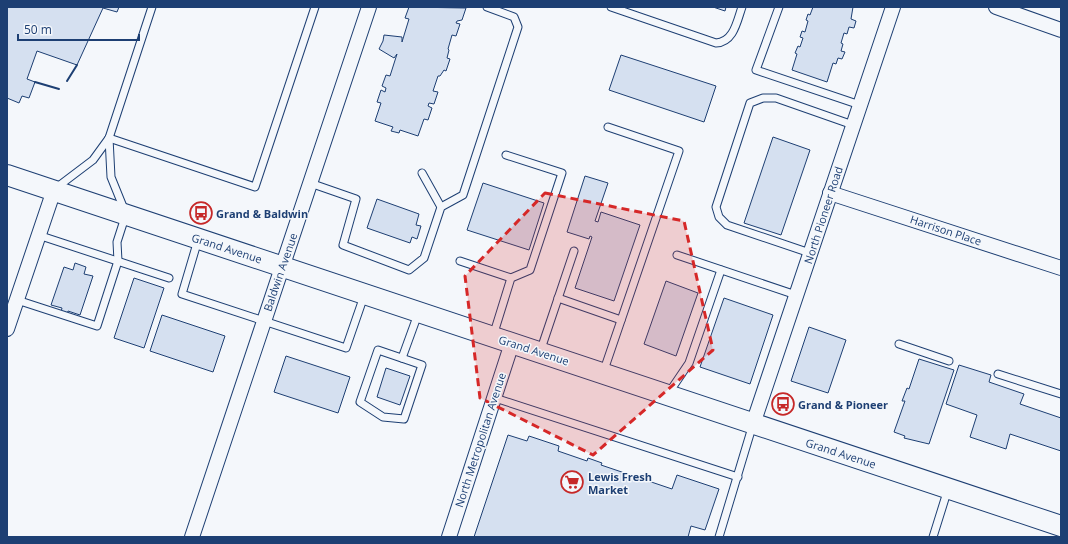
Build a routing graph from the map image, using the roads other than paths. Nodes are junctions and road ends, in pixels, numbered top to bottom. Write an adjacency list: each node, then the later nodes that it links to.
1 (144, 7): 11 (lane)
2 (152, 7): 11 (lane)
3 (315, 7): 16 (lane)
4 (369, 7): 20 (street, Baldwin Avenue)
5 (487, 7): 23 (lane)
6 (611, 7): 7 (lane)
7 (742, 7)
8 (778, 7): 13 (lane)
9 (893, 7): 13 (street, North Pioneer Road)
10 (996, 7): 12 (street)
11 (150, 15): 16 (lane)
12 (1061, 30)
13 (860, 105): 14 (street, North Pioneer Road)
14 (854, 125): 22 (street, North Pioneer Road); 28 (lane)
15 (608, 127): 42 (lane)
16 (109, 138): 21 (lane); 24 (lane)
17 (506, 155): 36 (lane)
18 (422, 173): 23 (lane)
19 (7, 174): 21 (main road, Grand Avenue)
20 (310, 183): 23 (lane); 32 (street, Baldwin Avenue)
21 (54, 190): 24 (main road, Grand Avenue); 25 (street)
22 (830, 193): 28 (street, North Pioneer Road); 33 (street, Harrison Place)
23 (441, 207)
24 (126, 214): 26 (main road, Grand Avenue); 30 (lane)
25 (38, 235): 30 (lane); 40 (street)
26 (198, 238): 32 (main road, Grand Avenue); 43 (lane)
27 (574, 251): 39 (lane)
28 (810, 254): 38 (street, North Pioneer Road)
29 (677, 256): 34 (lane)
30 (118, 261): 35 (lane); 40 (lane)
31 (460, 261): 36 (lane)
32 (281, 266): 37 (main road, Grand Avenue); 43 (street, Baldwin Avenue)
33 (1061, 268)
34 (721, 270): 38 (lane); 54 (lane)
35 (169, 278)
36 (511, 278): 45 (lane)
37 (364, 294): 41 (main road, Grand Avenue); 43 (lane)
38 (796, 295): 56 (street, North Pioneer Road)
39 (558, 298): 42 (lane); 48 (lane)
40 (12, 304): 44 (street)
41 (419, 312): 45 (main road, Grand Avenue); 49 (lane)
42 (621, 320): 51 (lane)
43 (263, 321): 60 (street, Baldwin Avenue)
44 (7, 329)
45 (493, 337): 46 (main road, Grand Avenue)
46 (512, 343): 48 (main road, Grand Avenue); 55 (street, North Metropolitan Avenue)
47 (899, 344): 50 (lane)
48 (540, 352): 51 (main road, Grand Avenue)
49 (402, 358): 49 (lane)
50 (950, 361)
51 (603, 373): 54 (main road, Grand Avenue)
52 (998, 374): 53 (lane)
53 (1061, 394)
54 (668, 395): 56 (main road, Grand Avenue)
55 (494, 398): 57 (lane); 61 (street, North Metropolitan Avenue)
56 (753, 424): 57 (lane); 58 (main road, Grand Avenue)
57 (738, 477): 62 (lane)
58 (948, 489): 59 (main road, Grand Avenue); 63 (lane)
59 (1061, 526)
60 (192, 537)
61 (449, 537)
62 (719, 537)
63 (933, 537)

